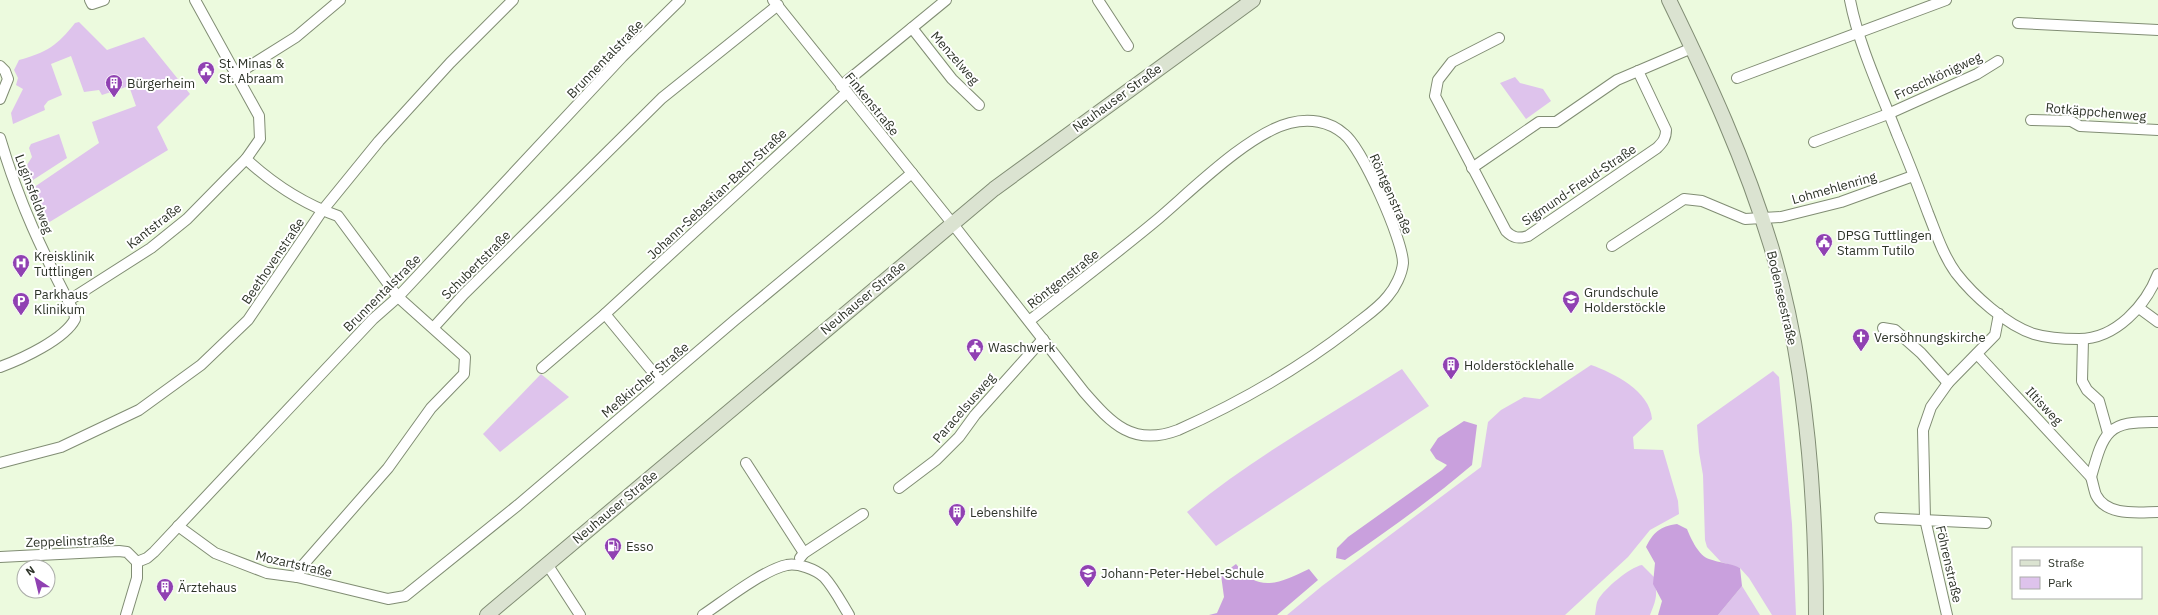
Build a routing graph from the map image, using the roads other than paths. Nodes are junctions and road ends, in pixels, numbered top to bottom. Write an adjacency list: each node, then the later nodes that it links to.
1 (90, 0): 2 (street)
2 (104, 0)
3 (195, 0): 24 (street, Kantstraße)
4 (340, 0): 24 (street)
5 (513, 0): 38 (street, Beethovenstraße)
6 (680, 0): 43 (street, Brunnentalstraße)
7 (946, 0): 15 (street, Johann-Sebastian-Bach-Straße)
8 (1098, 0): 19 (street)
9 (1253, 0): 40 (street, Neuhauser Straße)
10 (1669, 0): 20 (street, Bodenseestraße)
11 (1850, 0): 17 (street)
12 (1946, 0): 17 (street)
13 (775, 3): 26 (street, Finkenstraße); 50 (street, Schubertstraße)
14 (2018, 23): 16 (street)
15 (912, 28): 26 (street, Johann-Sebastian-Bach-Straße); 28 (street, Menzelweg)
16 (2158, 30)
17 (1859, 32): 25 (street); 29 (street)
18 (1499, 38): 35 (street, Sigmund-Freud-Straße)
19 (1128, 46)
20 (1692, 48): 23 (street); 39 (street, Bodenseestraße)
21 (1998, 62): 29 (street, Froschkönigweg)
22 (0, 66): 27 (street)
23 (1638, 71): 35 (street); 35 (street, Sigmund-Freud-Straße)
24 (237, 74): 34 (street, Kantstraße)
25 (1737, 78)
26 (844, 89): 36 (street, Finkenstraße); 46 (street, Johann-Sebastian-Bach-Straße)
27 (0, 99)
28 (979, 105)
29 (1888, 114): 33 (street); 37 (street)
30 (2031, 120): 31 (street, Rotkäppchenweg)
31 (2158, 130)
32 (0, 138): 44 (street, Luginsfeldweg)
33 (1814, 142)
34 (246, 159): 38 (street); 44 (street, Kantstraße)
35 (1472, 168)
36 (912, 173): 40 (street, Finkenstraße); 57 (street, Meßkircher Straße)
37 (1913, 176): 39 (street, Lohmehlenring); 47 (street)
38 (322, 210): 43 (street); 61 (street, Beethovenstraße)
39 (1761, 218): 41 (street, Lohmehlenring); 83 (street, Bodenseestraße)
40 (952, 223): 48 (street, Röntgenstraße); 74 (street, Neuhauser Straße)
41 (1612, 246)
42 (2158, 274): 45 (street)
43 (398, 297): 50 (street); 70 (street, Brunnentalstraße)
44 (68, 301): 55 (street)
45 (2139, 308): 49 (street); 53 (street)
46 (605, 314): 56 (street, Johann-Sebastian-Bach-Straße); 57 (street)
47 (1999, 314): 53 (street); 54 (street, Föhrenstraße)
48 (1030, 321): 52 (street, Röntgenstraße); 52 (street, Röntgenstraße)
49 (2158, 322)
50 (434, 327): 76 (street)
51 (1883, 328): 58 (street)
52 (1043, 339): 64 (street, Paracelsusweg)
53 (2083, 339): 60 (street)
54 (1977, 354): 58 (street, Föhrenstraße); 63 (street, Iltisweg)
55 (0, 366)
56 (542, 368)
57 (661, 382): 77 (street, Meßkircher Straße)
58 (1948, 383): 68 (street, Föhrenstraße)
59 (2158, 422): 60 (street)
60 (2108, 433): 63 (street)
61 (0, 463)
62 (746, 463): 71 (street)
63 (2091, 477): 65 (street)
64 (899, 488)
65 (2158, 512)
66 (863, 514): 71 (street)
67 (1880, 518): 68 (street, Föhrenstraße)
68 (1925, 519): 69 (street, Föhrenstraße); 84 (street, Föhrenstraße)
69 (1986, 523)
70 (178, 526): 73 (street, Brunnentalstraße); 76 (street, Mozartstraße)
71 (804, 553): 75 (street)
72 (0, 557): 73 (street, Zeppelinstraße)
73 (137, 562): 78 (street)
74 (547, 564): 79 (street, Neuhauser Straße); 80 (street)
75 (795, 564): 81 (street); 82 (street)
76 (296, 577): 77 (street, Mozartstraße)
77 (391, 600)
78 (126, 615)
79 (487, 615)
80 (580, 615)
81 (703, 615)
82 (849, 615)
83 (1816, 615)
84 (1947, 615)

